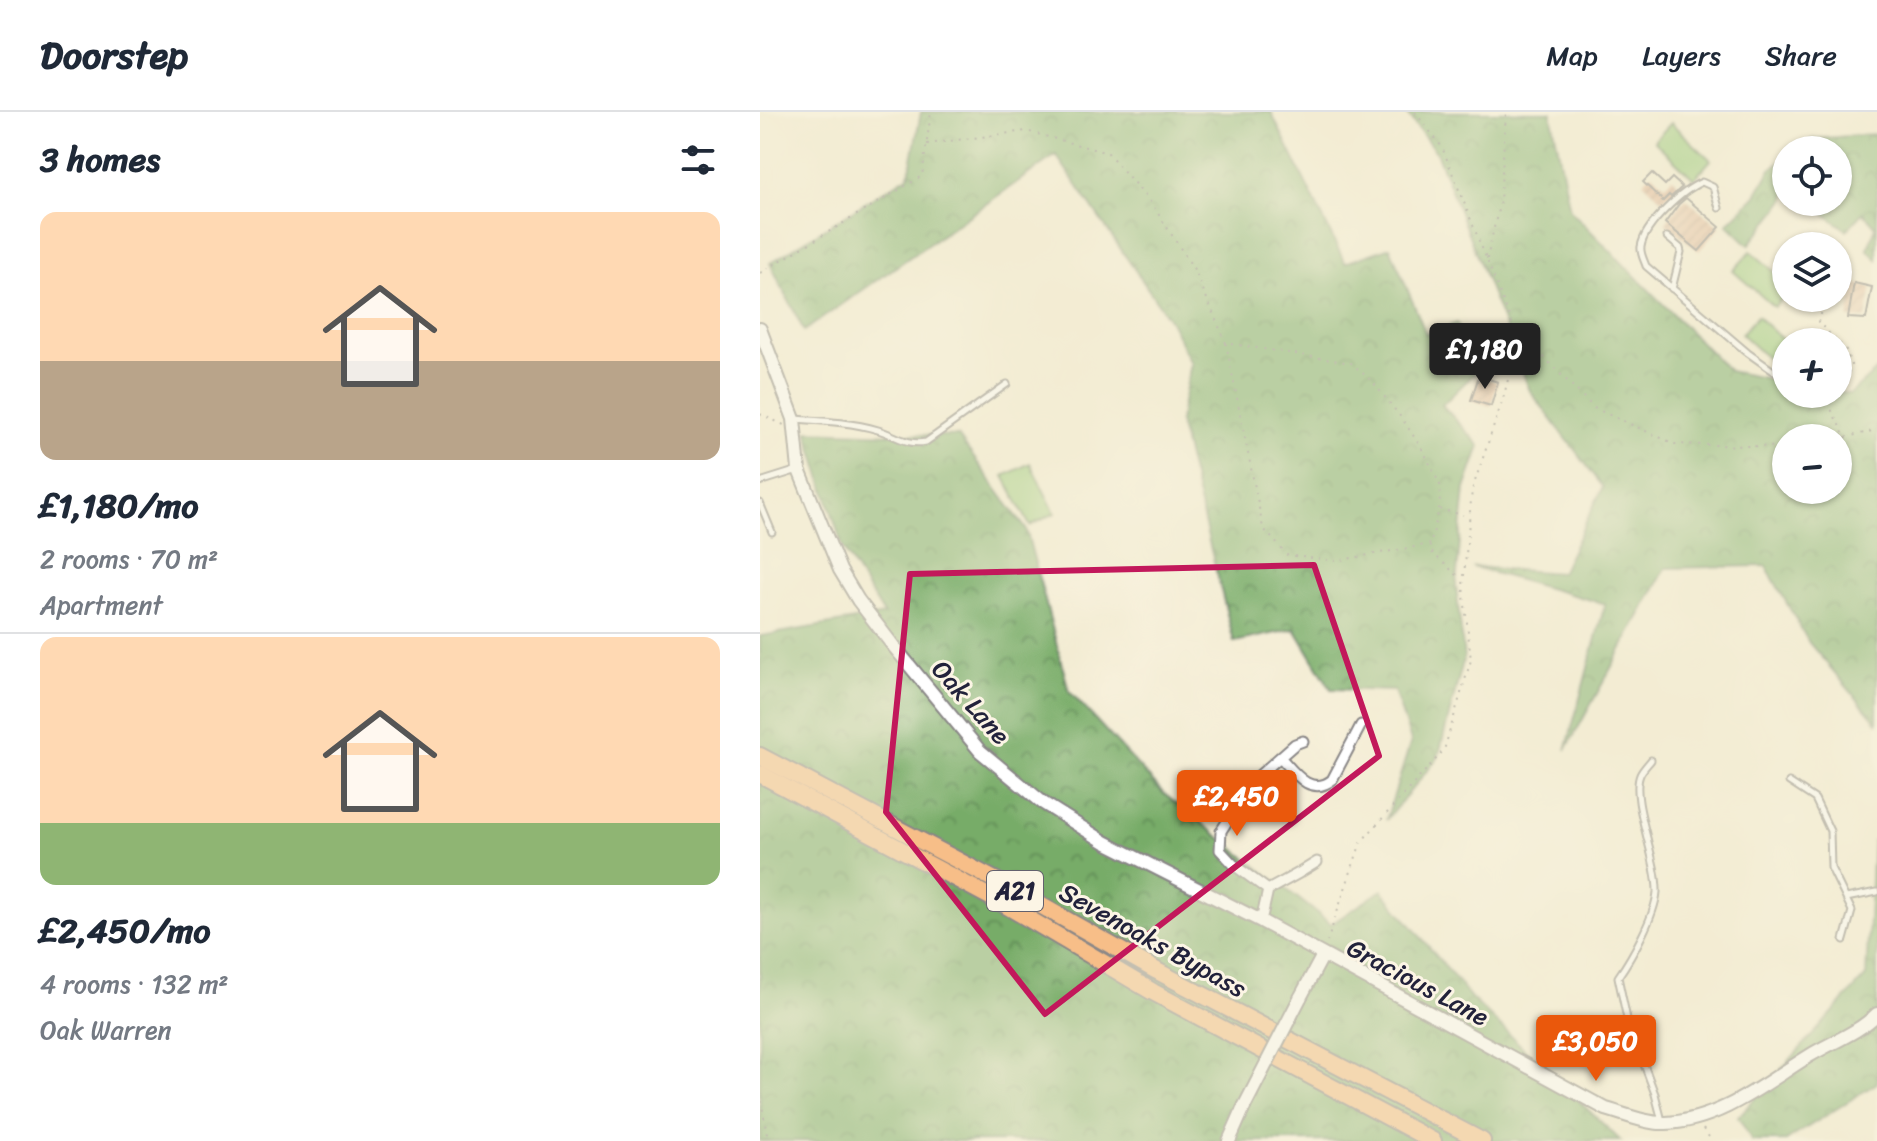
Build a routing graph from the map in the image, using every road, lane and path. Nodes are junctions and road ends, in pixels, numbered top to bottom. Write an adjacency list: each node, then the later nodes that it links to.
1 (931, 112): 4 (path)
2 (1415, 112): 7 (path)
3 (1506, 112): 7 (path)
4 (927, 144): 8 (path); 12 (path)
5 (1719, 208): 9 (lane)
6 (1667, 237): 9 (lane)
7 (1487, 261): 10 (path)
8 (760, 273)
9 (1672, 290): 13 (lane)
10 (1513, 326): 19 (path); 41 (path)
11 (760, 329): 16 (street, Oak Lane)
12 (1226, 343): 23 (path); 26 (path)
13 (1772, 370)
14 (1007, 384): 16 (lane)
15 (760, 414): 16 (path)
16 (794, 425): 20 (street, Oak Lane)
17 (1877, 430): 18 (path)
18 (1852, 435)
19 (1772, 447)
20 (799, 470): 21 (lane); 39 (street, Oak Lane)
21 (760, 482)
22 (760, 503): 25 (lane)
23 (1439, 509): 24 (path); 26 (path)
24 (1463, 515)
25 (772, 532)
26 (1431, 544): 27 (path)
27 (1457, 575)
28 (1361, 725): 31 (street)
29 (1303, 741): 31 (street)
30 (760, 756): 49 (highway, Sevenoaks Bypass / A21)
31 (1280, 757): 36 (street)
32 (1651, 760): 45 (lane)
33 (760, 774): 48 (highway, Sevenoaks Bypass / A21)
34 (1789, 782): 38 (lane)
35 (1317, 862): 36 (street)
36 (1268, 890): 39 (street)
37 (1877, 892): 38 (lane)
38 (1846, 898): 40 (lane)
39 (1261, 921): 41 (street, Oak Lane)
40 (1844, 940)
41 (1323, 955): 45 (street, Gracious Lane); 47 (street, bridge)
42 (1877, 1014): 44 (street, Gracious Lane)
43 (760, 1093): 46 (path)
44 (1695, 1118): 45 (street, Gracious Lane); 50 (path)
45 (1662, 1124)
46 (768, 1141)
47 (1229, 1141)
48 (1433, 1141)
49 (1482, 1141)
50 (1712, 1141)

